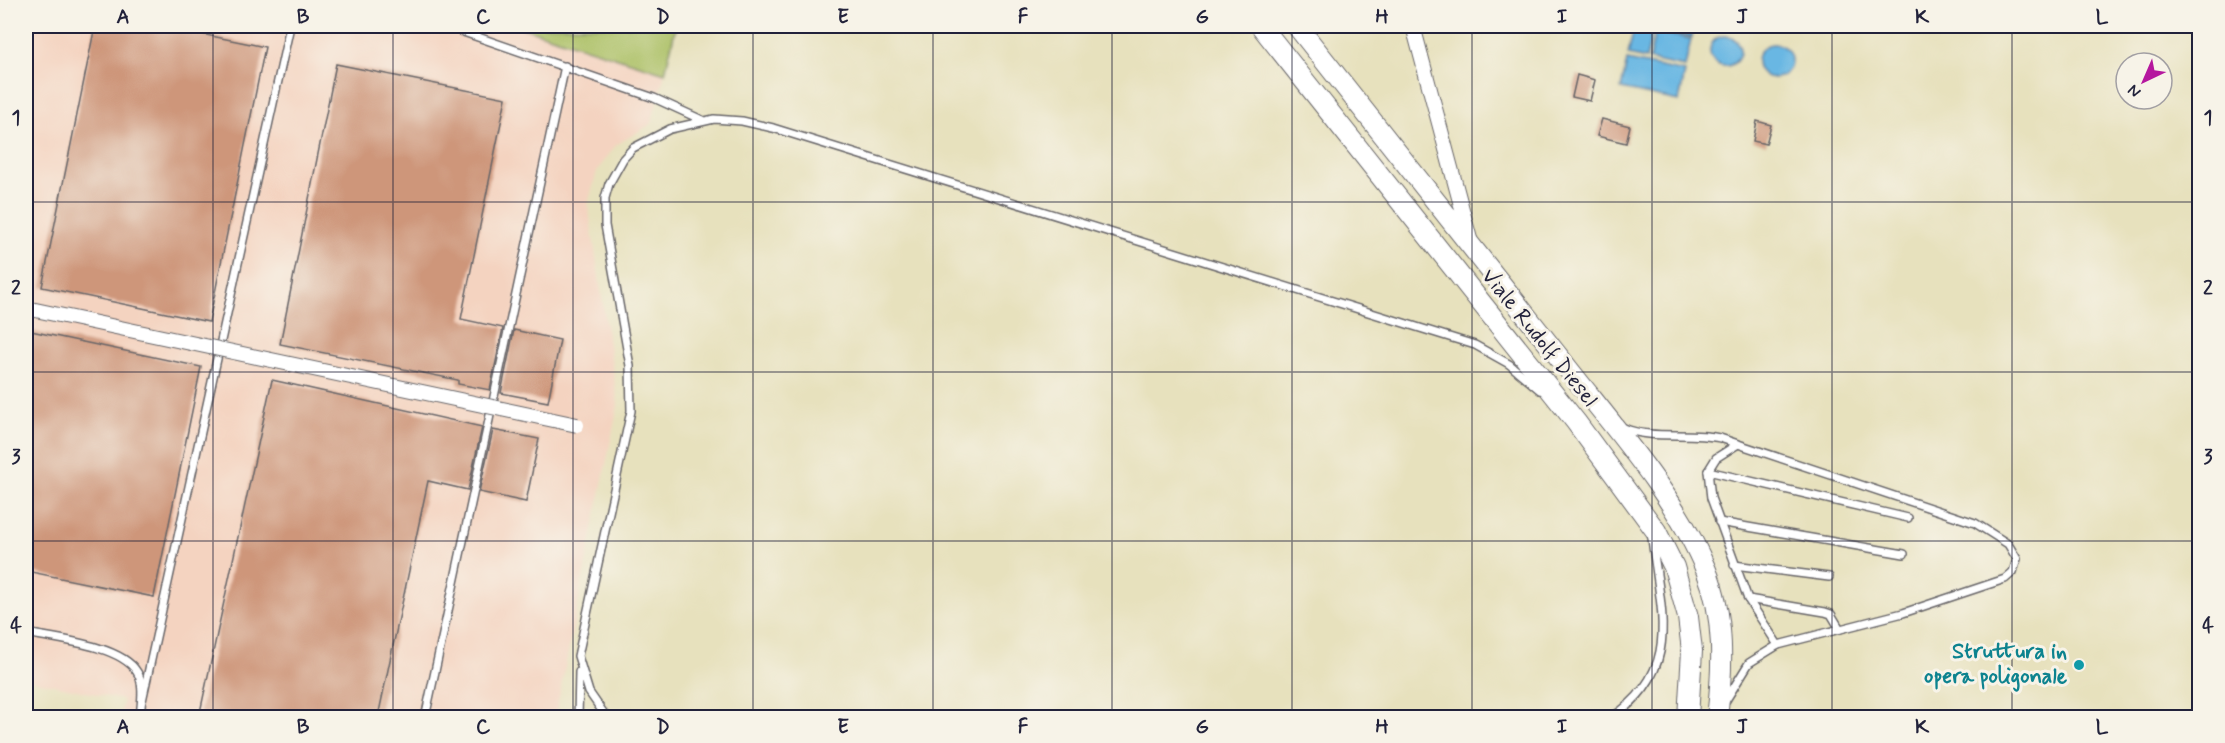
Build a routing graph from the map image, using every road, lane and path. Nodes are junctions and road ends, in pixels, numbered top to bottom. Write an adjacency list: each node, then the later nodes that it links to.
1 (27, 26): 7 (lane)
2 (290, 26): 28 (lane)
3 (446, 26): 8 (lane)
4 (1261, 26): 13 (street, Viale Rudolf Diesel)
5 (1297, 26): 10 (street, Viale Rudolf Diesel)
6 (1414, 28): 10 (street)
7 (26, 31)
8 (565, 66): 9 (lane); 30 (lane)
9 (702, 120): 13 (lane); 27 (lane)
10 (1472, 246): 12 (street, Viale Rudolf Diesel)
11 (26, 308): 14 (street, bridge)
12 (1587, 394): 15 (lane); 35 (street, Viale Rudolf Diesel)
13 (1576, 422): 18 (street, Viale Rudolf Diesel)
14 (577, 425)
15 (1738, 444): 16 (lane); 24 (lane)
16 (1708, 471): 17 (lane); 19 (lane)
17 (1908, 518)
18 (1650, 521): 33 (lane); 34 (street, Viale Rudolf Diesel)
19 (1719, 522): 20 (lane); 21 (lane)
20 (1904, 554)
21 (1734, 565): 22 (lane); 23 (lane)
22 (1829, 577)
23 (1748, 599): 24 (lane); 26 (lane)
24 (1840, 629): 26 (lane)
25 (26, 633): 28 (lane)
26 (1778, 645): 35 (lane)
27 (578, 656): 31 (lane); 32 (lane)
28 (142, 701): 29 (lane)
29 (140, 717)
30 (425, 717)
31 (578, 717)
32 (607, 717)
33 (1611, 717)
34 (1688, 717)
35 (1717, 717)

